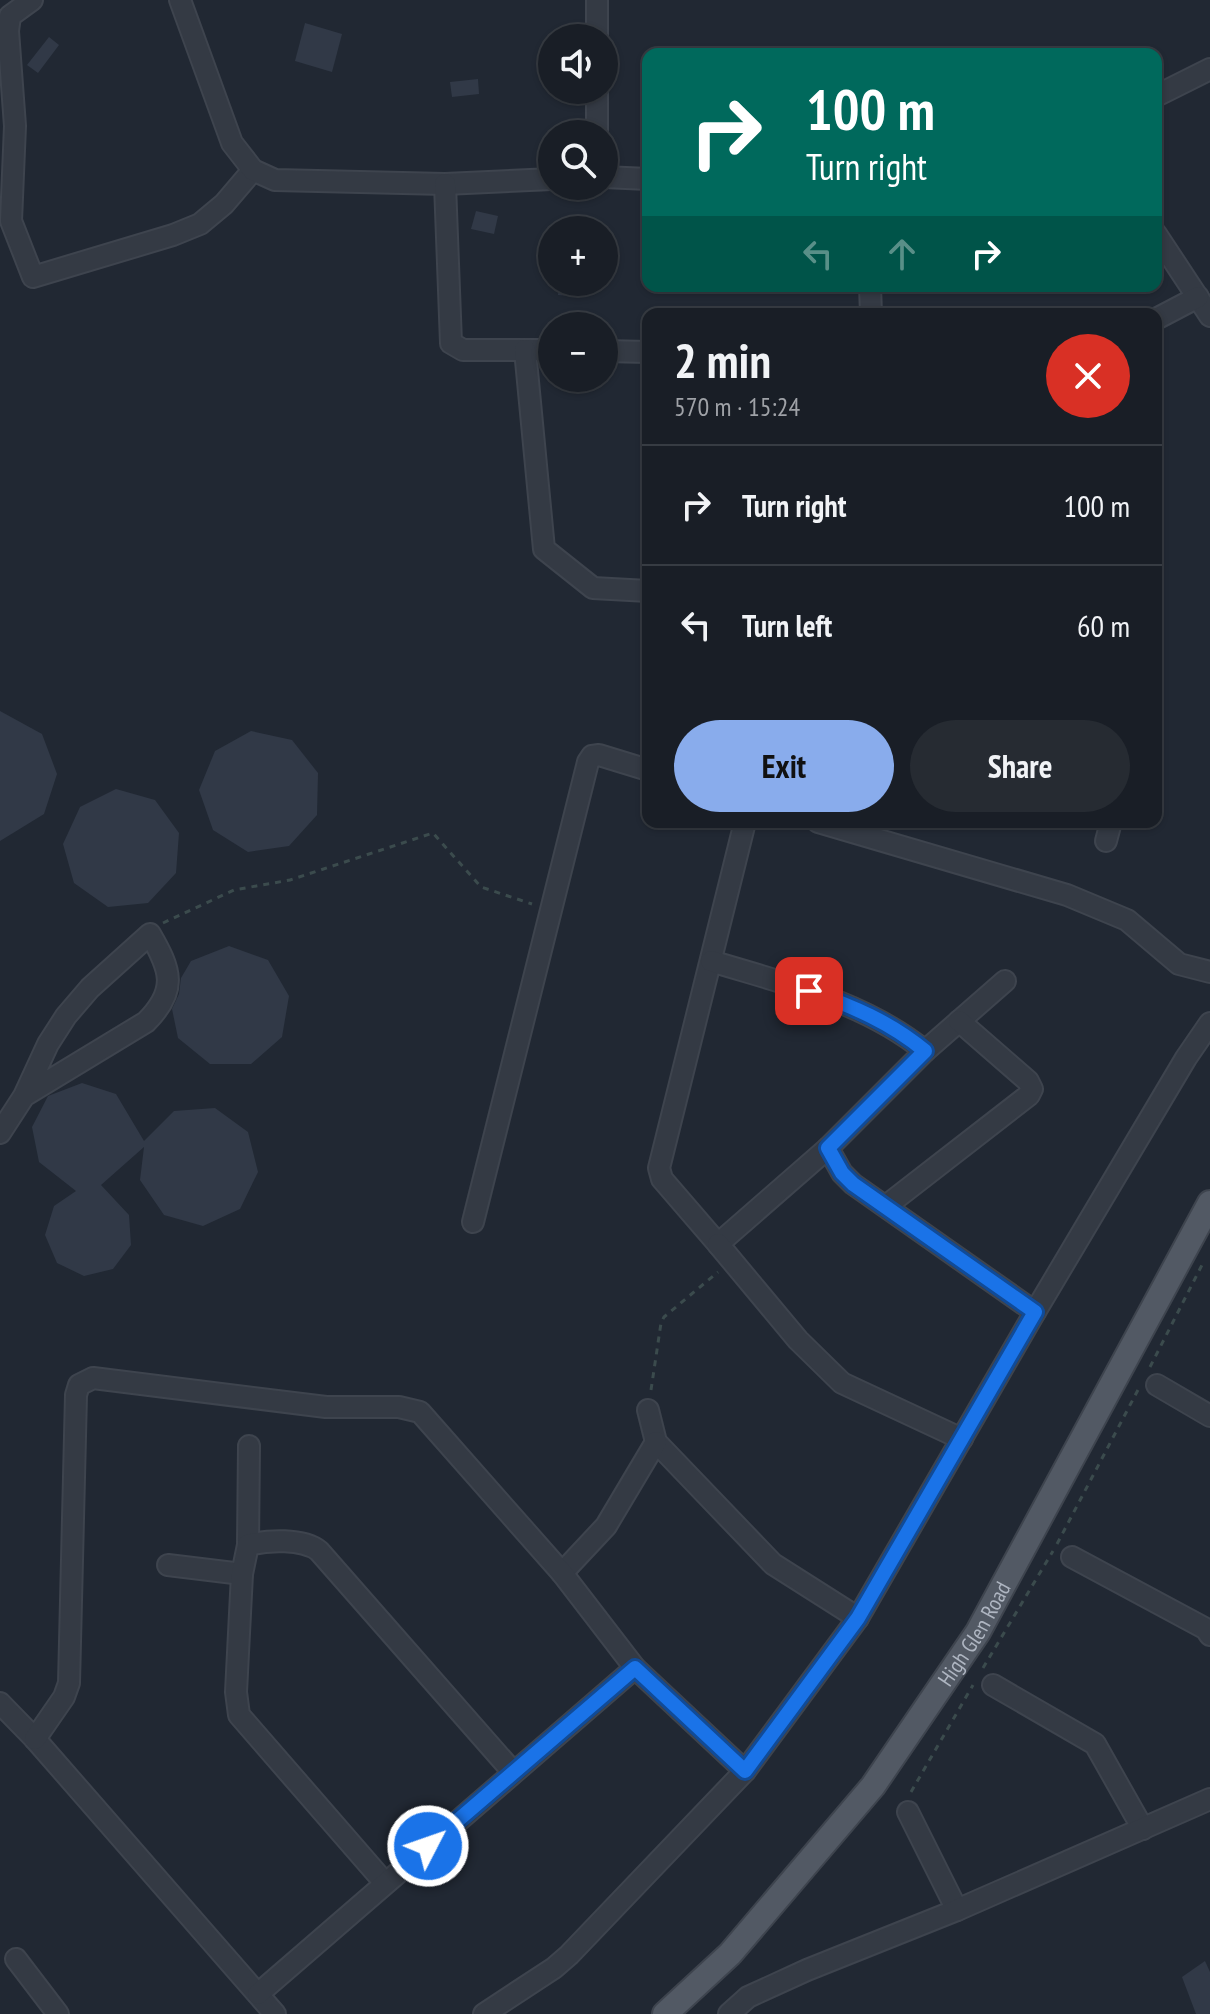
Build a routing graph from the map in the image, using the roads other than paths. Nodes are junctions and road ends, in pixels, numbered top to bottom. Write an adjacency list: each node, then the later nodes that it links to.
1 (32, 0): 4 (street)
2 (180, 0): 8 (street)
3 (597, 0): 5 (street)
4 (5, 17): 8 (street)
5 (597, 24)
6 (1210, 69): 7 (street)
7 (1162, 93)
8 (253, 170): 12 (street)
9 (618, 178): 10 (street)
10 (642, 179)
11 (538, 180): 12 (street)
12 (445, 184): 17 (street)
13 (1162, 243): 14 (street)
14 (1198, 297): 15 (street); 16 (street)
15 (1162, 316)
16 (1210, 316)
17 (525, 350): 18 (street); 21 (street)
18 (538, 350)
19 (618, 351): 20 (street)
20 (642, 352)
21 (642, 591)
22 (642, 768): 36 (street)
23 (744, 828): 25 (street)
24 (838, 828): 26 (street)
25 (711, 961): 30 (street); 37 (street)
26 (1210, 972)
27 (1005, 981): 28 (street)
28 (959, 1021): 30 (street); 35 (street)
29 (1210, 1023): 38 (street)
30 (925, 1051): 33 (street)
31 (24, 1096): 31 (street); 32 (street)
32 (0, 1133)
33 (828, 1148): 35 (street); 37 (street)
34 (1210, 1203): 68 (main road, High Glen Road)
35 (886, 1206): 38 (street)
36 (473, 1222)
37 (718, 1244): 42 (street)
38 (1035, 1312): 42 (street)
39 (1157, 1385): 41 (street)
40 (648, 1410): 43 (street)
41 (1210, 1416)
42 (962, 1439): 50 (street)
43 (656, 1442): 48 (street); 50 (street)
44 (249, 1446): 45 (street)
45 (248, 1545): 49 (street); 57 (street)
46 (1072, 1557): 51 (street)
47 (168, 1565): 49 (street)
48 (562, 1573): 52 (street); 55 (street)
49 (242, 1574): 61 (street)
50 (858, 1618): 56 (street)
51 (1210, 1635)
52 (635, 1668): 56 (street); 57 (street)
53 (993, 1685): 60 (street)
54 (0, 1703): 55 (street)
55 (35, 1739): 64 (street)
56 (745, 1771): 67 (street)
57 (513, 1772): 61 (street)
58 (1210, 1799): 60 (street)
59 (908, 1812): 62 (street)
60 (1143, 1829): 62 (street)
61 (385, 1883): 64 (street)
62 (957, 1910): 69 (street)
63 (16, 1959): 65 (street)
64 (258, 1994): 66 (street)
65 (58, 2014)
66 (275, 2014)
67 (484, 2014)
68 (665, 2014)
69 (729, 2014)

